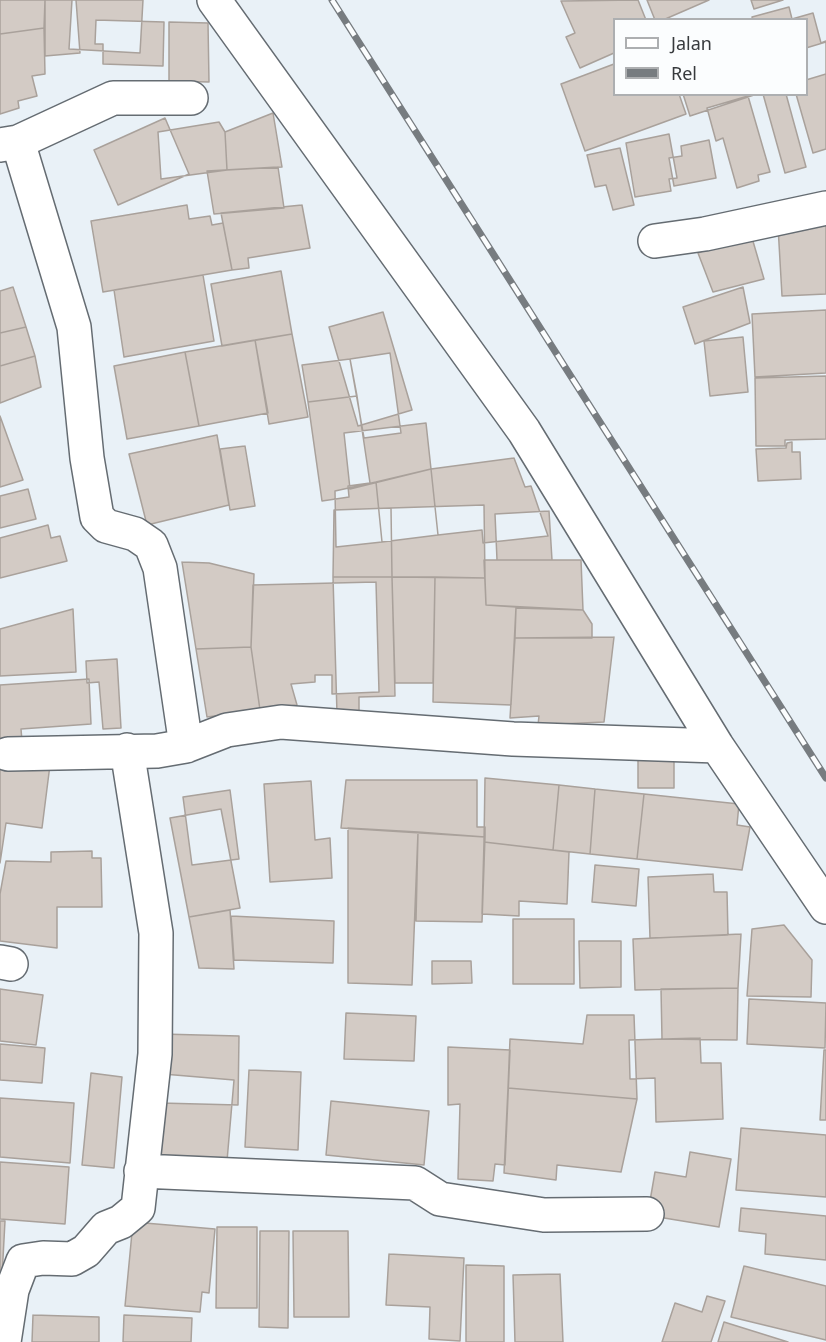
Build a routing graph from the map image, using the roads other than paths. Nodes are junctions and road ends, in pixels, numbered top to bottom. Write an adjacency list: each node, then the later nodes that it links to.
1 (214, 0): 7 (street)
2 (191, 98): 3 (street)
3 (9, 144): 6 (street)
4 (826, 208): 5 (street)
5 (655, 241)
6 (186, 746): 7 (street); 8 (street)
7 (717, 746): 10 (street)
8 (127, 750): 9 (street); 11 (street)
9 (8, 754)
10 (826, 908)
11 (141, 1171): 12 (street); 13 (street)
12 (647, 1214)
13 (4, 1342)

